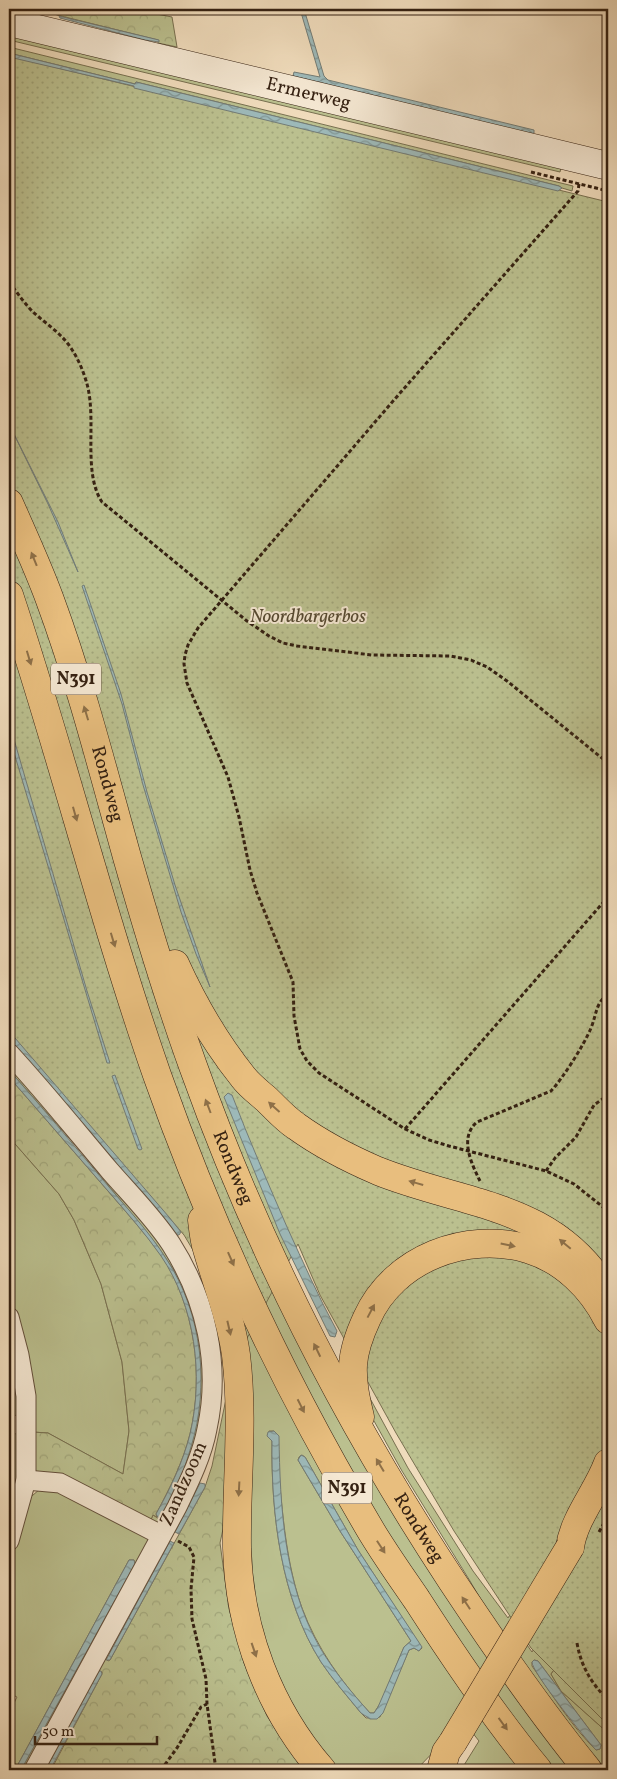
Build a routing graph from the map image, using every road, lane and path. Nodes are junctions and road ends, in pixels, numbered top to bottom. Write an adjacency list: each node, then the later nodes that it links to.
1 (9, 22): 2 (street, Ermerweg)
2 (608, 166)
3 (579, 184): 7 (path)
4 (9, 282): 7 (path)
5 (9, 503): 9 (main road, Rondweg / N391, one-way to 5)
6 (9, 595): 17 (main road, Rondweg / N391, one-way to 17)
7 (222, 599): 8 (path); 14 (path)
8 (608, 763)
9 (128, 861): 19 (main road, N391, one-way to 9); 23 (main road, Rondweg / N391, one-way to 9)
10 (608, 897): 14 (path)
11 (608, 993): 15 (path)
12 (9, 1053): 27 (street, Zandzoom)
13 (608, 1095): 16 (path)
14 (405, 1129): 15 (path)
15 (469, 1152): 16 (path)
16 (546, 1171): 18 (path)
17 (197, 1182): 37 (main road, N391, one-way to 37); 39 (main road, Rondweg / N391, one-way to 39)
18 (608, 1211)
19 (608, 1294)
20 (9, 1317): 22 (street)
21 (608, 1320): 23 (main road, N391, one-way to 21)
22 (17, 1427): 25 (street)
23 (364, 1440): 40 (main road, Rondweg / N391, one-way to 23)
24 (608, 1463): 28 (main road)
25 (26, 1480): 27 (street); 29 (street)
26 (608, 1492): 28 (main road)
27 (162, 1534): 32 (path); 34 (street, Zandzoom)
28 (574, 1540): 33 (main road, bridge)
29 (9, 1541)
30 (577, 1643): 31 (path)
31 (608, 1700)
32 (207, 1704): 35 (path); 36 (path)
33 (447, 1754): 38 (main road)
34 (34, 1770)
35 (161, 1770)
36 (216, 1770)
37 (322, 1770)
38 (424, 1770)
39 (538, 1770)
40 (588, 1770)

